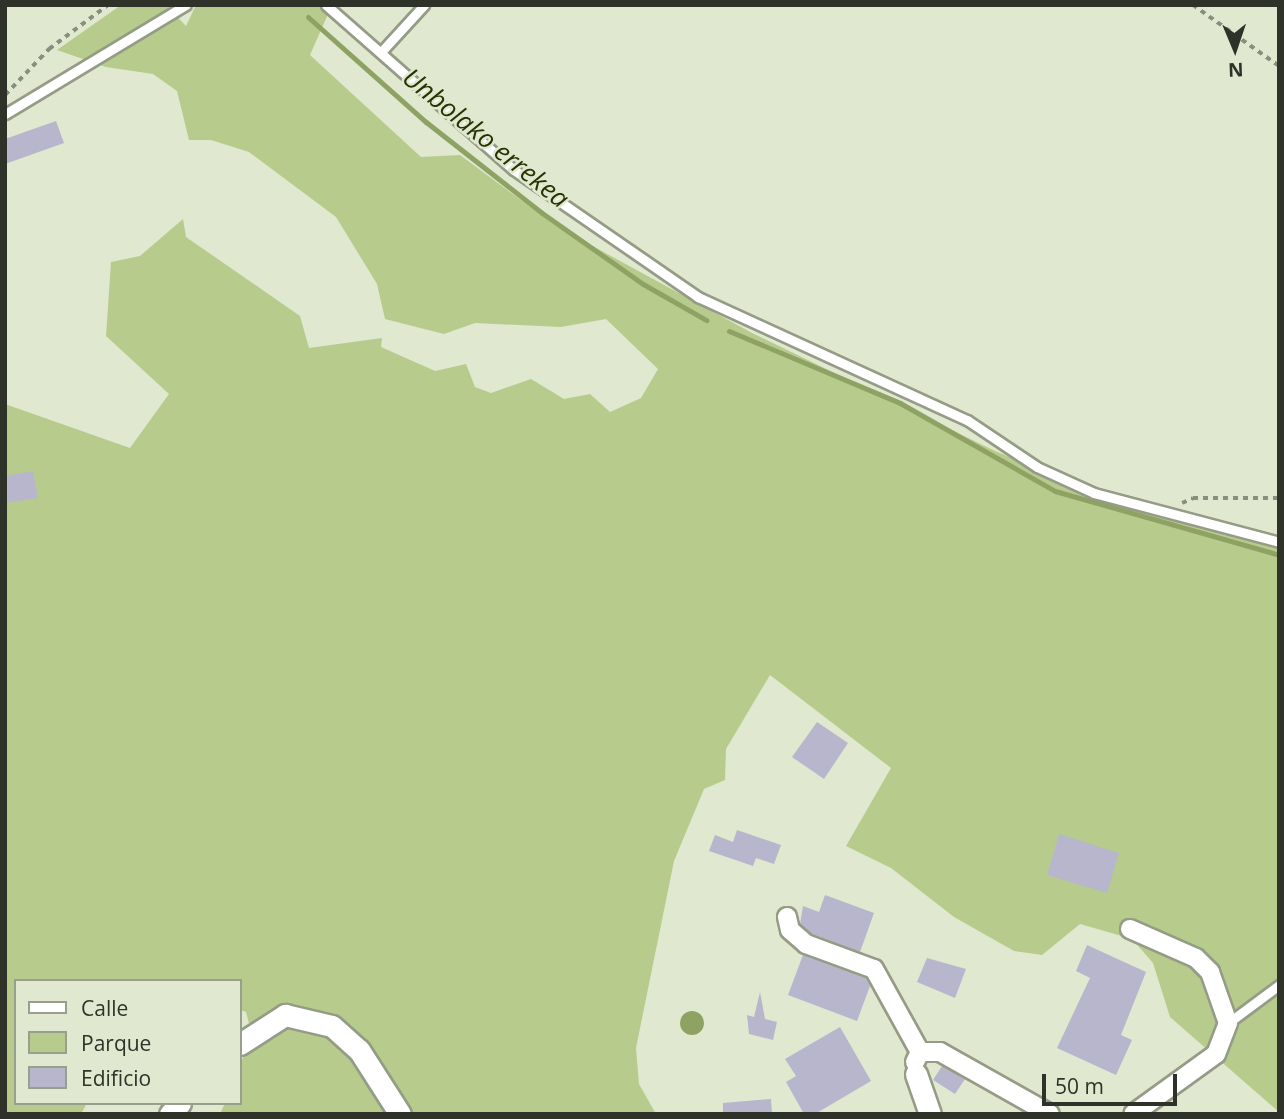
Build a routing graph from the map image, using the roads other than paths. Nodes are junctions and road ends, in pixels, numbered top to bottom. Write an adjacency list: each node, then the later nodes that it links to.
1 (186, 5): 5 (lane)
2 (326, 5): 4 (lane)
3 (424, 5): 4 (lane)
4 (381, 52): 6 (lane)
5 (5, 114)
6 (1279, 542)
7 (787, 917): 12 (street)
8 (1130, 929): 10 (street)
9 (1279, 985): 10 (lane)
10 (1228, 1023): 17 (street)
11 (242, 1043): 14 (street)
12 (920, 1052): 13 (street); 16 (street)
13 (916, 1074): 15 (street)
14 (400, 1114)
15 (930, 1114)
16 (1050, 1114)
17 (1133, 1114)

